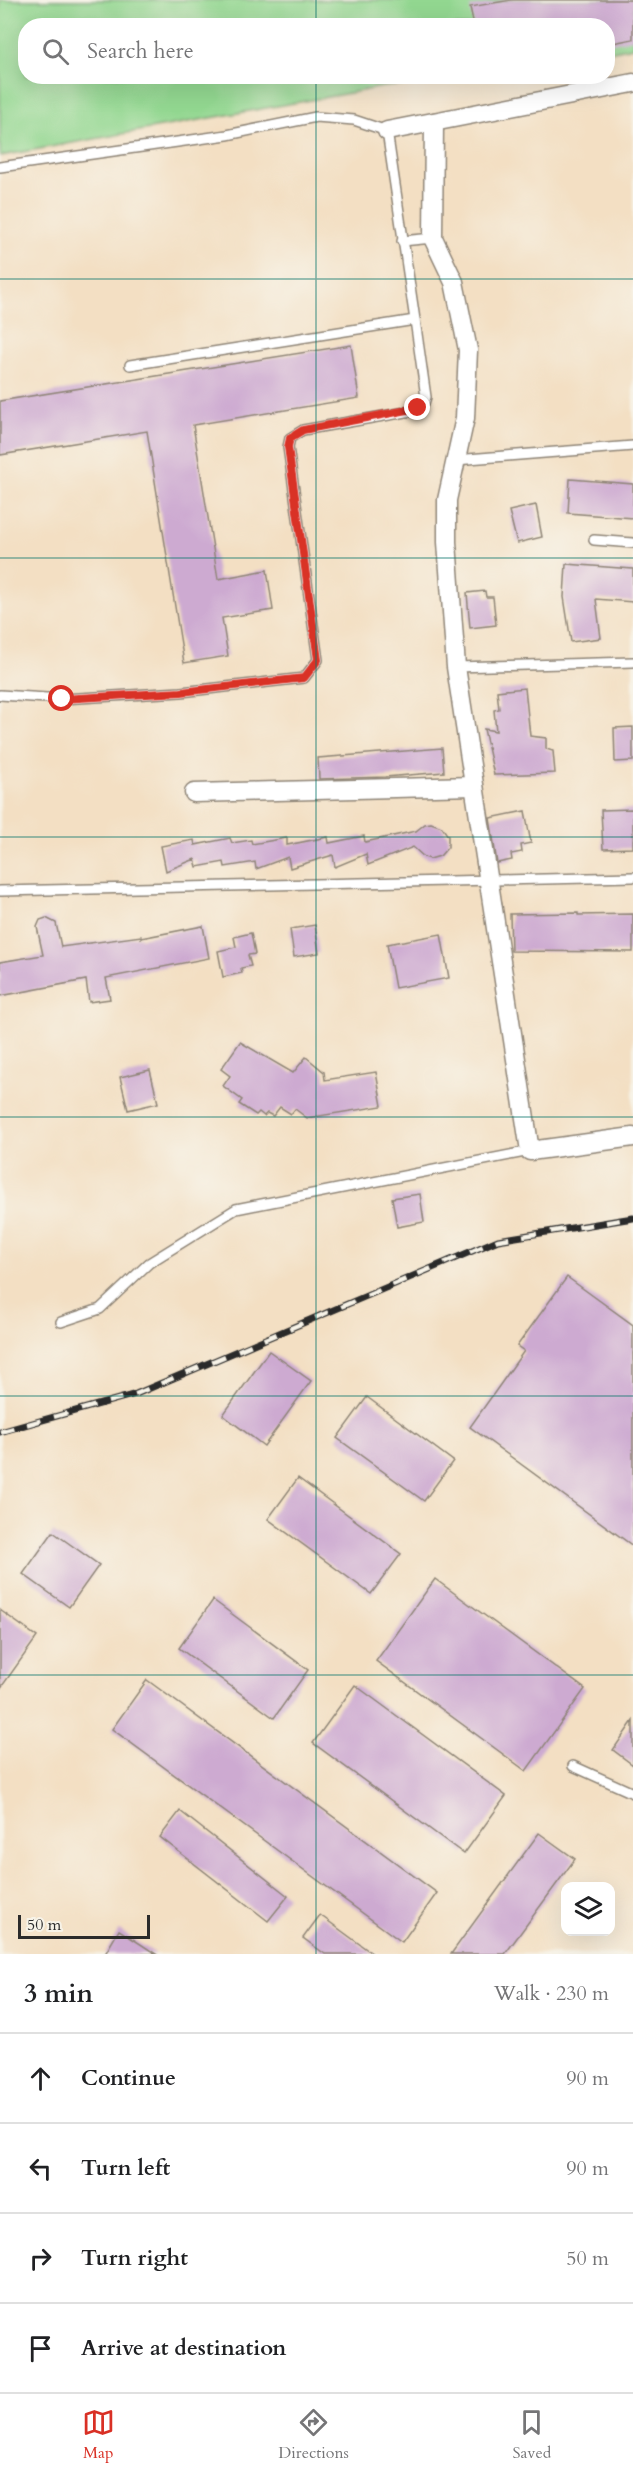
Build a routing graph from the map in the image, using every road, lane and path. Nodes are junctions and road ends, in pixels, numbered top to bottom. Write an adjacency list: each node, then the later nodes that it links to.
1 (633, 83): 2 (street)
2 (434, 122): 3 (street); 5 (street)
3 (387, 131): 4 (lane); 6 (lane)
4 (0, 167)
5 (434, 238): 6 (lane); 10 (street)
6 (402, 241): 7 (lane)
7 (415, 320): 8 (lane); 15 (lane)
8 (130, 365)
9 (633, 446): 10 (lane)
10 (456, 460): 14 (street)
11 (594, 540): 12 (lane)
12 (633, 543)
13 (633, 662): 14 (lane)
14 (456, 667): 16 (street)
15 (0, 694)
16 (474, 786): 17 (street); 19 (street)
17 (194, 793)
18 (633, 877): 19 (lane)
19 (489, 880): 20 (lane); 22 (street)
20 (0, 891)
21 (633, 1137): 22 (street)
22 (530, 1150): 23 (lane)
23 (61, 1322)
24 (573, 1766): 25 (lane)
25 (633, 1792)

